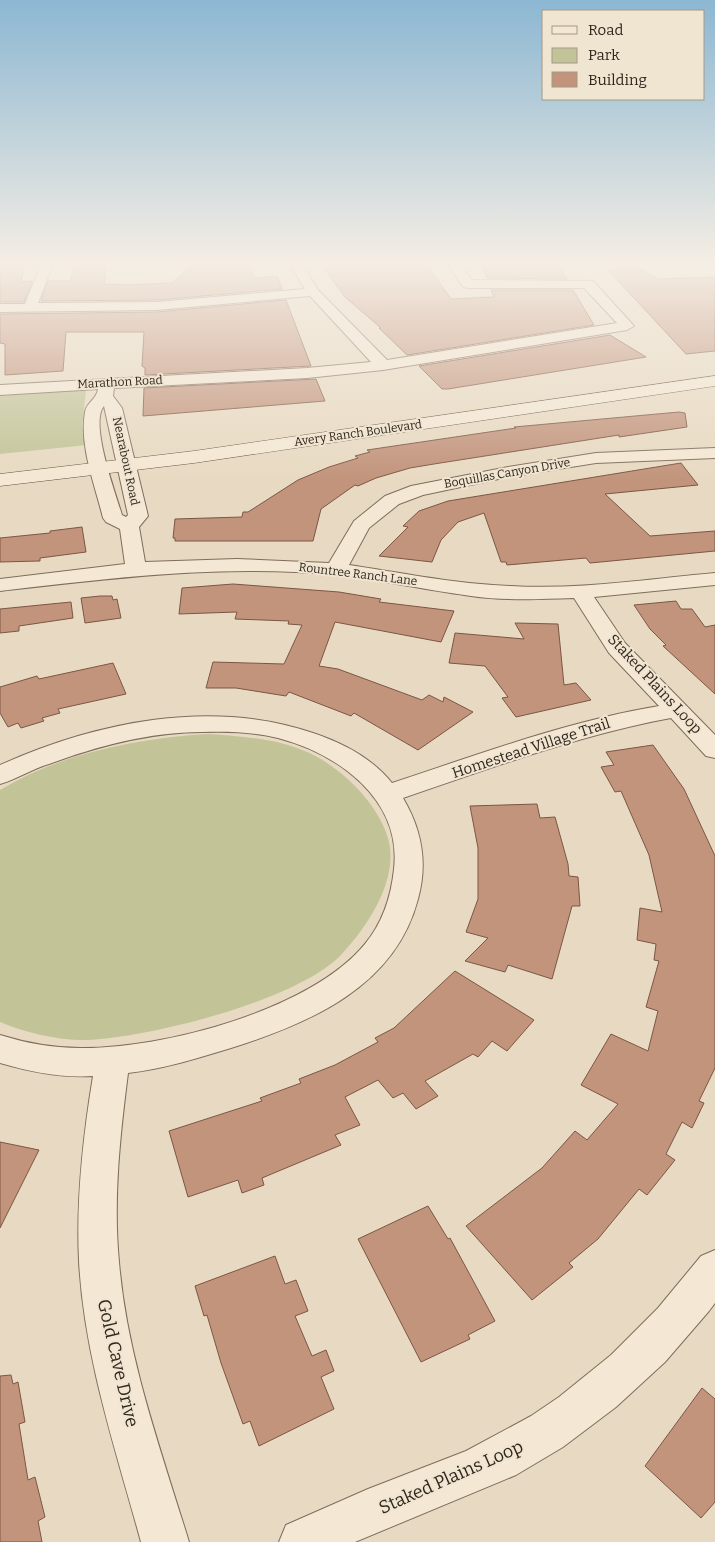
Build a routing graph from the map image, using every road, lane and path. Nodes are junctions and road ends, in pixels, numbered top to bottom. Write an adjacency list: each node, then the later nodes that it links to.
1 (355, 336): 3 (street)
2 (564, 336): 3 (street, Marathon Road)
3 (383, 365): 7 (street, Marathon Road)
4 (715, 369): 9 (main road, Avery Ranch Boulevard)
5 (715, 381): 9 (main road, Avery Ranch Boulevard)
6 (0, 390): 7 (street, Marathon Road)
7 (106, 390): 9 (street, Nearabout Road); 10 (street, Nearabout Road)
8 (715, 453): 14 (street, Boquillas Canyon Drive)
9 (126, 459): 10 (main road, Avery Ranch Boulevard); 13 (street, Nearabout Road)
10 (99, 463): 11 (main road, Avery Ranch Boulevard); 12 (main road, Avery Ranch Boulevard); 13 (street, Nearabout Road)
11 (0, 466)
12 (0, 480)
13 (129, 526): 15 (street, Nearabout Road)
14 (336, 569): 15 (street, Rountree Ranch Lane); 18 (street, Rountree Ranch Lane)
15 (136, 570): 17 (street, Rountree Ranch Lane)
16 (715, 579): 18 (street, Rountree Ranch Lane)
17 (0, 585)
18 (580, 592): 19 (street, Staked Plains Loop)
19 (677, 710): 20 (street, Staked Plains Loop); 22 (street, Homestead Village Trail)
20 (715, 750)
21 (0, 775): 22 (street)
22 (387, 794): 24 (street)
23 (0, 1049): 24 (street)
24 (114, 1060): 26 (street, Gold Cave Drive)
25 (711, 1283): 27 (street, Staked Plains Loop)
26 (165, 1542)
27 (303, 1542)

